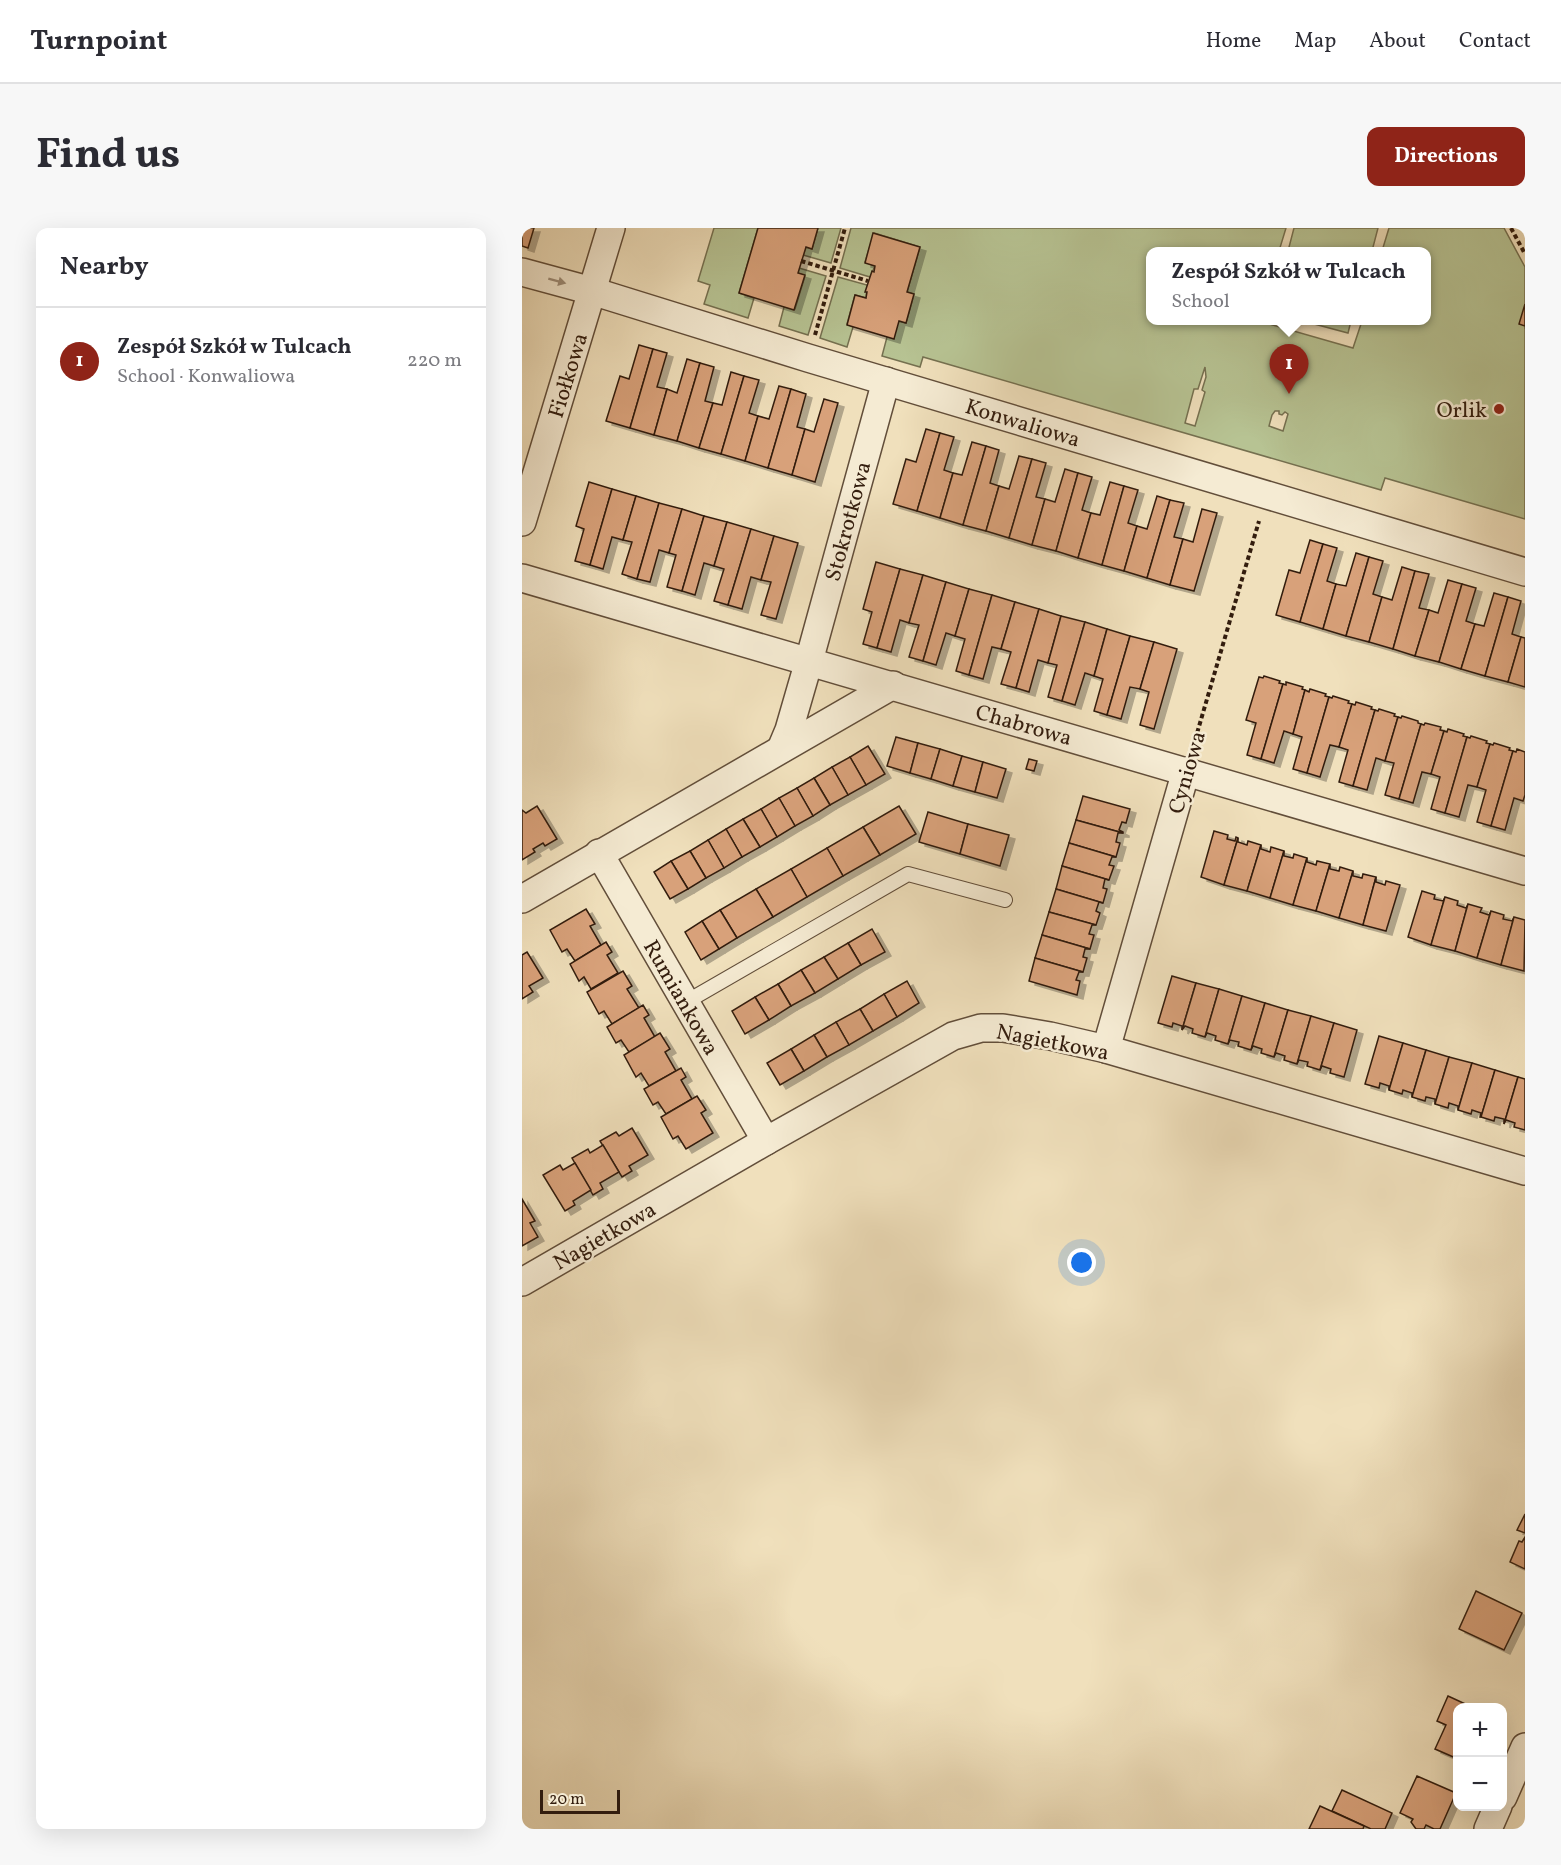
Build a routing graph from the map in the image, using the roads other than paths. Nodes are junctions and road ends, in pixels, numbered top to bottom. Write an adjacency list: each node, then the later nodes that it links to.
1 (611, 228): 3 (street, Fiołkowa)
2 (522, 272): 3 (street, Konwaliowa, one-way to 3)
3 (592, 291): 4 (street, Konwaliowa); 5 (street, Fiołkowa)
4 (886, 381): 6 (street, Konwaliowa); 8 (street, Stokrotkowa)
5 (522, 522)
6 (1525, 573)
7 (522, 578): 8 (street, Chabrowa)
8 (809, 661): 9 (street, Chabrowa); 10 (street, Stokrotkowa)
9 (893, 686): 10 (street); 11 (street, Chabrowa)
10 (781, 750): 12 (street)
11 (1186, 771): 13 (street, Chabrowa); 17 (street, Cyniowa)
12 (599, 854): 14 (street); 16 (street, Rumiankowa)
13 (1525, 871)
14 (522, 899)
15 (1005, 900): 16 (lane)
16 (686, 1002): 18 (street, Rumiankowa)
17 (1106, 1050): 18 (street, Nagietkowa); 19 (street, Nagietkowa)
18 (766, 1141): 20 (street, Nagietkowa)
19 (1525, 1172)
20 (522, 1282)
21 (1525, 1747): 22 (street)
22 (1507, 1788)
23 (1496, 1811): 24 (street)
24 (1488, 1829)

